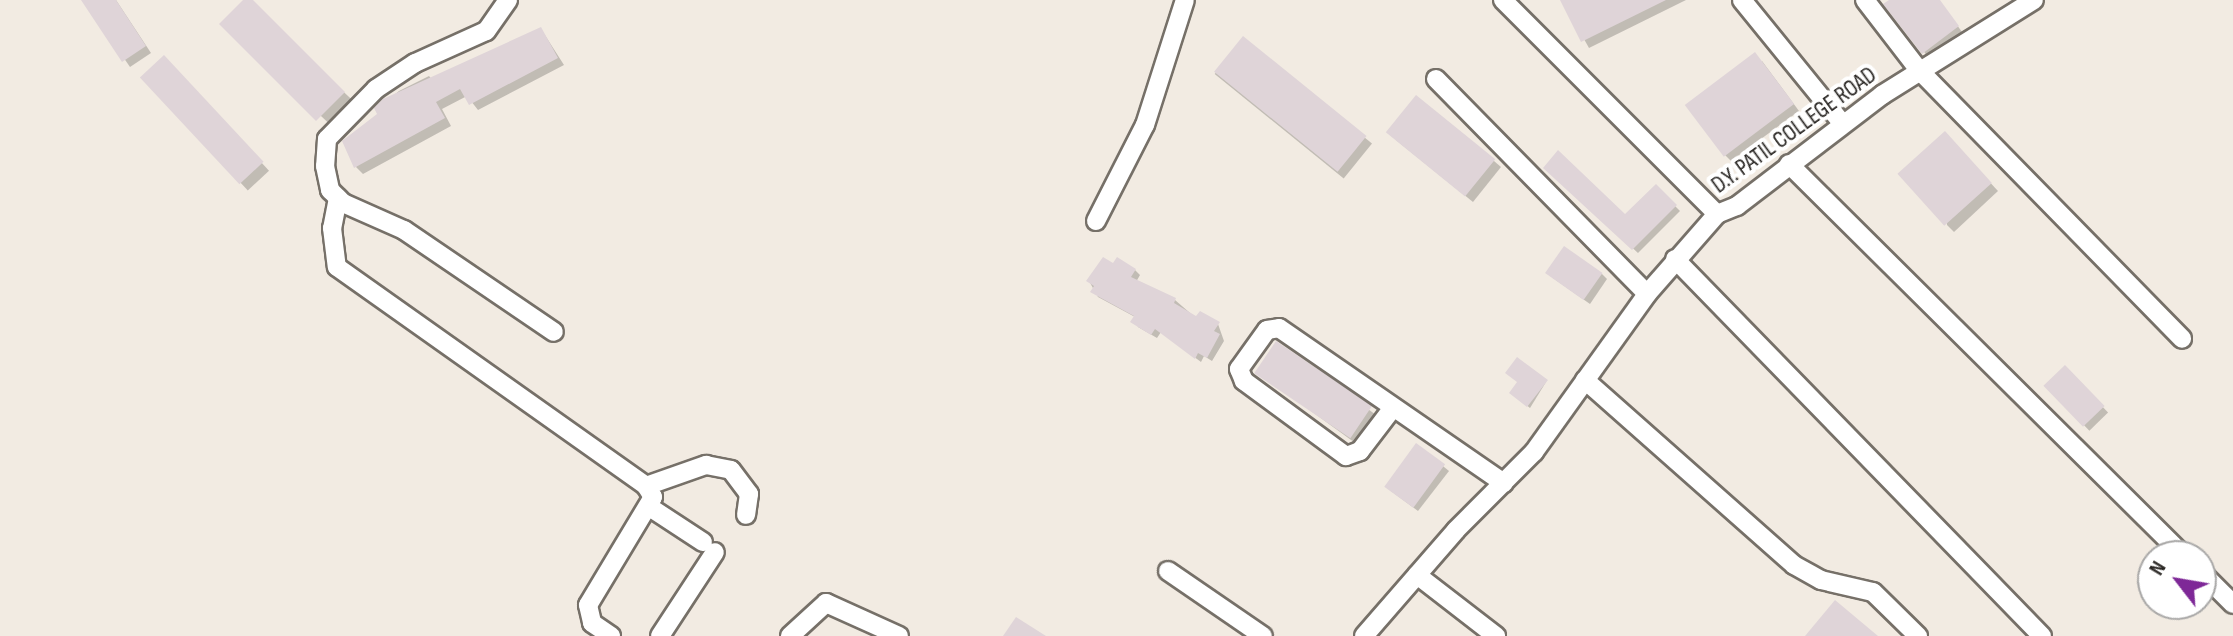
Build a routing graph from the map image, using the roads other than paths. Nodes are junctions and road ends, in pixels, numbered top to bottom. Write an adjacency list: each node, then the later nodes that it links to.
1 (508, 0): 11 (street)
2 (1185, 0): 13 (street)
3 (1503, 0): 12 (street, D.Y. PATIL COLLEGE ROAD)
4 (1742, 0): 9 (street)
5 (1865, 0): 7 (street)
6 (2034, 0): 7 (street, D.Y. PATIL COLLEGE ROAD)
7 (1919, 70): 9 (street, D.Y. PATIL COLLEGE ROAD); 17 (street)
8 (1436, 79): 15 (street)
9 (1842, 123): 10 (street, D.Y. PATIL COLLEGE ROAD)
10 (1789, 164): 12 (street, D.Y. PATIL COLLEGE ROAD); 24 (street)
11 (338, 198): 16 (street); 21 (street)
12 (1717, 214): 14 (street)
13 (1096, 221)
14 (1675, 259): 15 (street); 37 (street)
15 (1647, 294): 18 (street)
16 (554, 332)
17 (2182, 339)
18 (1585, 380): 20 (street); 36 (street)
19 (1392, 409): 19 (street); 20 (street)
20 (1504, 483): 26 (street)
21 (646, 486): 22 (street); 23 (street)
22 (651, 508): 29 (street); 30 (street)
23 (746, 515)
24 (2168, 540)
25 (1168, 571): 33 (street)
26 (1417, 575): 34 (street); 35 (street)
27 (2217, 588): 28 (street)
28 (2233, 604)
29 (611, 636)
30 (660, 636)
31 (790, 636): 32 (street)
32 (899, 636)
33 (1263, 636)
34 (1364, 636)
35 (1496, 636)
36 (1918, 636)
37 (2042, 636)

